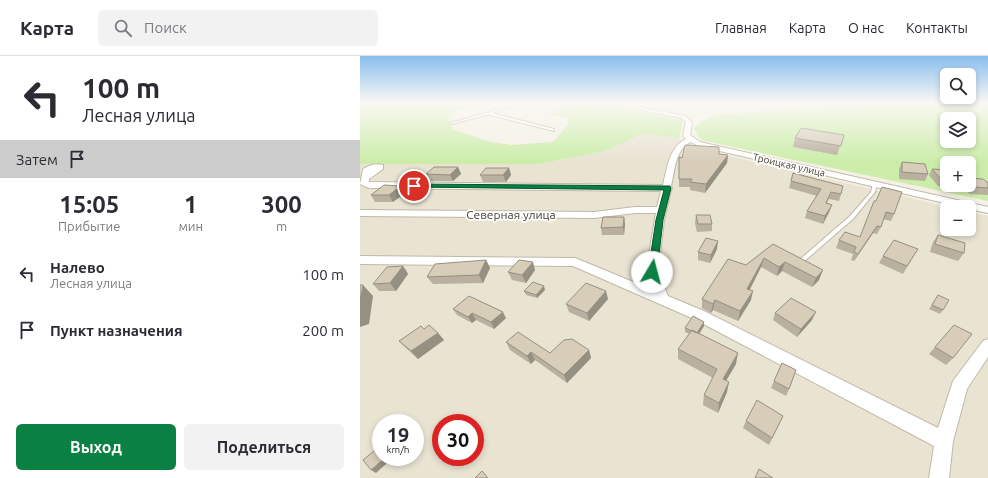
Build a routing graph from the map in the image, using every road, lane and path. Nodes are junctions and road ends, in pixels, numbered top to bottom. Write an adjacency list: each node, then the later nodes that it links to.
1 (525, 123): 3 (lane)
2 (689, 123): 4 (street)
3 (553, 130)
4 (690, 140): 6 (street, Троицкая улица); 7 (street)
5 (364, 180): 7 (street)
6 (875, 184): 9 (street, Троицкая улица); 12 (lane)
7 (668, 188): 8 (street)
8 (662, 210): 10 (street, Северная улица); 13 (street)
9 (988, 210)
10 (360, 213)
11 (360, 260): 14 (street)
12 (799, 263)
13 (654, 276): 14 (street); 15 (street)
14 (636, 288): 15 (street)
15 (663, 300): 17 (street)
16 (988, 346): 17 (street)
17 (944, 441): 18 (street)
18 (939, 478)

